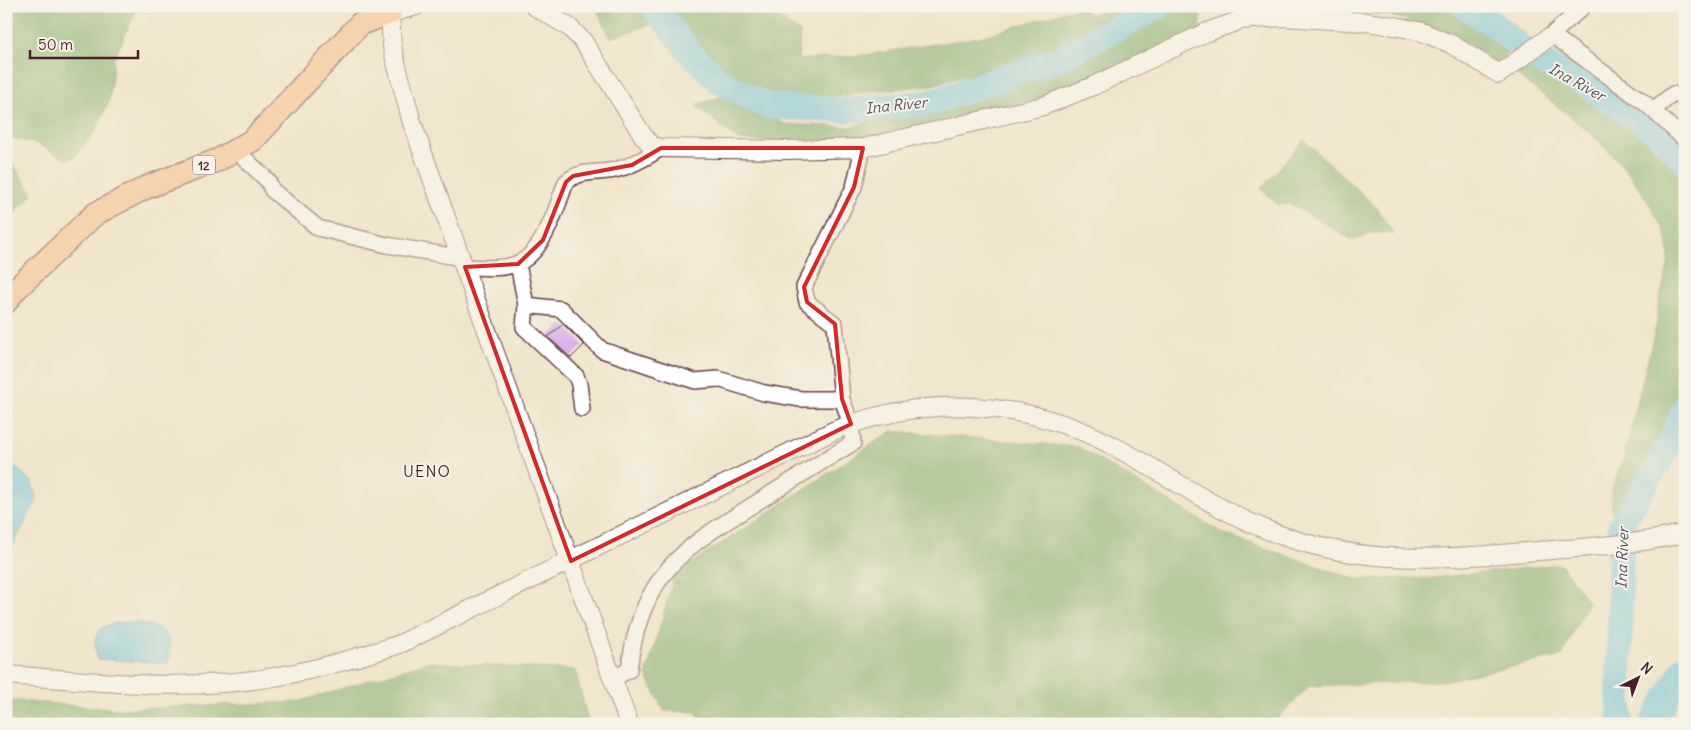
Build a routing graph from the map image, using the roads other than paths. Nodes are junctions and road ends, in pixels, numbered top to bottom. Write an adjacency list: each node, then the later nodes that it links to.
1 (416, 6): 4 (street)
2 (534, 6): 9 (street)
3 (1584, 6): 5 (street)
4 (390, 10): 11 (main road, 12); 12 (street)
5 (1550, 37): 7 (street); 10 (street)
6 (1685, 97): 7 (street)
7 (1653, 110): 8 (street)
8 (1685, 140)
9 (660, 148): 10 (street); 13 (street)
10 (863, 148): 16 (street)
11 (236, 150): 12 (street); 14 (main road, 12)
12 (464, 263): 13 (street); 20 (street)
13 (518, 264): 15 (street)
14 (6, 302)
15 (526, 305): 16 (street); 17 (street)
16 (842, 399): 18 (street)
17 (582, 409)
18 (852, 424): 19 (street); 20 (street); 22 (street)
19 (1685, 533)
20 (571, 561): 21 (street); 22 (street)
21 (6, 675)
22 (613, 679): 23 (street)
23 (629, 724)

